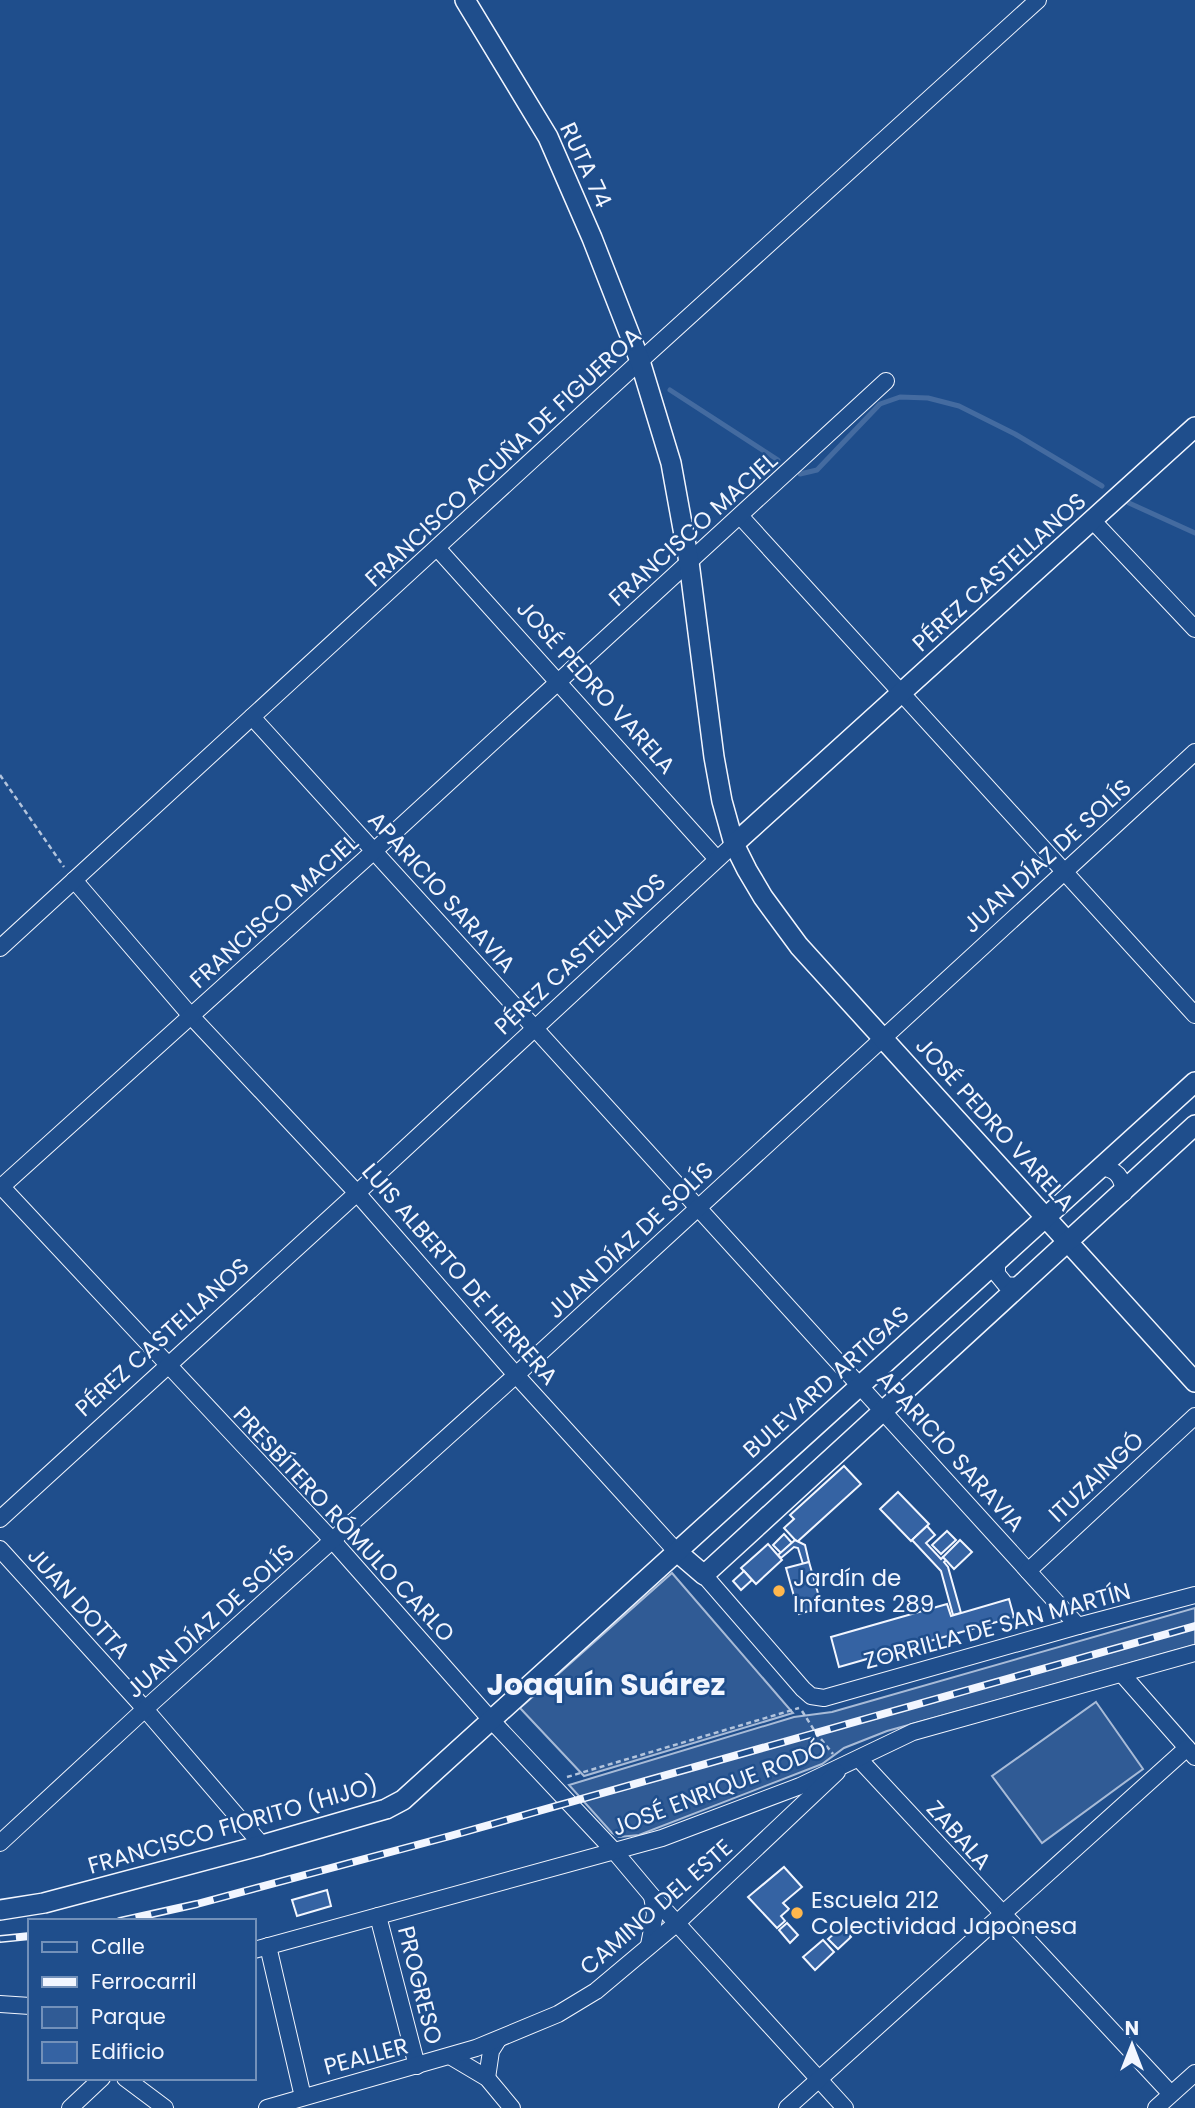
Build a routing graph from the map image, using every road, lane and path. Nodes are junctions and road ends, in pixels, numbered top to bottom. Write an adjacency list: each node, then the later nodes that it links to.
1 (465, 0): 3 (street, RUTA 74)
2 (1038, 0): 3 (street, FRANCISCO ACUÑA DE FIGUEROA)
3 (640, 361): 8 (street, FRANCISCO ACUÑA DE FIGUEROA); 9 (street, RUTA 74)
4 (886, 381): 6 (street, FRANCISCO MACIEL)
5 (1195, 427): 7 (street, PÉREZ CASTELLANOS)
6 (740, 517): 9 (street, FRANCISCO MACIEL); 12 (street)
7 (1093, 521): 10 (street); 12 (street, PÉREZ CASTELLANOS)
8 (438, 548): 11 (street, JOSÉ PEDRO VARELA); 13 (street, FRANCISCO ACUÑA DE FIGUEROA)
9 (689, 562): 11 (street, FRANCISCO MACIEL); 16 (street, JOSÉ PEDRO VARELA)
10 (1195, 629)
11 (559, 682): 17 (street, FRANCISCO MACIEL); 18 (street, JOSÉ PEDRO VARELA)
12 (901, 694): 16 (street, PÉREZ CASTELLANOS); 19 (street)
13 (253, 717): 17 (street, APARICIO SARAVIA); 20 (street, FRANCISCO ACUÑA DE FIGUEROA)
14 (1195, 752): 19 (street, JUAN DÍAZ DE SOLÍS)
15 (0, 775): 20 (path)
16 (734, 844): 18 (street, PÉREZ CASTELLANOS); 25 (street, JOSÉ PEDRO VARELA)
17 (374, 851): 23 (street, FRANCISCO MACIEL); 24 (street, APARICIO SARAVIA)
18 (717, 859): 24 (street, PÉREZ CASTELLANOS)
19 (1063, 872): 22 (street); 25 (street, JUAN DÍAZ DE SOLÍS)
20 (74, 880): 21 (street, FRANCISCO ACUÑA DE FIGUEROA); 23 (street, LUIS ALBERTO DE HERRERA)
21 (0, 948)
22 (1195, 1015)
23 (191, 1016): 29 (street, FRANCISCO MACIEL); 30 (street, LUIS ALBERTO DE HERRERA)
24 (535, 1029): 30 (street, PÉREZ CASTELLANOS); 32 (street, APARICIO SARAVIA)
25 (883, 1038): 32 (street, JUAN DÍAZ DE SOLÍS); 33 (street, JOSÉ PEDRO VARELA)
26 (1195, 1082): 28 (street, BULEVARD ARTIGAS)
27 (1195, 1125): 31 (street)
28 (1101, 1167): 31 (street); 33 (street, BULEVARD ARTIGAS)
29 (0, 1186): 37 (street, PRESBÍTERO RÓMULO CARLO)
30 (357, 1193): 37 (street, PÉREZ CASTELLANOS); 38 (street, LUIS ALBERTO DE HERRERA)
31 (1124, 1193): 34 (street)
32 (697, 1208): 38 (street, JUAN DÍAZ DE SOLÍS); 40 (street, APARICIO SARAVIA)
33 (1046, 1216): 34 (street, JOSÉ PEDRO VARELA); 35 (street, BULEVARD ARTIGAS)
34 (1069, 1241): 36 (street); 39 (street, JOSÉ PEDRO VARELA)
35 (997, 1261): 36 (street); 40 (street, BULEVARD ARTIGAS)
36 (1018, 1286): 41 (street)
37 (166, 1365): 43 (street, PÉREZ CASTELLANOS); 44 (street, PRESBÍTERO RÓMULO CARLO)
38 (516, 1375): 44 (street, JUAN DÍAZ DE SOLÍS); 46 (street, LUIS ALBERTO DE HERRERA)
39 (1195, 1382)
40 (860, 1384): 41 (street, APARICIO SARAVIA); 46 (street, BULEVARD ARTIGAS)
41 (885, 1411): 47 (street, APARICIO SARAVIA); 48 (street)
42 (1195, 1416): 47 (street, ITUZAINGÓ)
43 (0, 1518)
44 (333, 1541): 54 (street, JUAN DÍAZ DE SOLÍS); 55 (street, PRESBÍTERO RÓMULO CARLO)
45 (0, 1549): 54 (street, JUAN DOTTA)
46 (676, 1551): 48 (street, LUIS ALBERTO DE HERRERA); 55 (street, BULEVARD ARTIGAS)
47 (1028, 1571): 50 (street, APARICIO SARAVIA)
48 (704, 1575): 53 (street, LUIS ALBERTO DE HERRERA)
49 (1195, 1595): 50 (street, ZORRILLA DE SAN MARTÍN)
50 (1077, 1626): 53 (street, ZORRILLA DE SAN MARTÍN)
51 (1195, 1653): 52 (street, JOSÉ ENRIQUE RODÓ)
52 (1122, 1674): 56 (street); 57 (street, JOSÉ ENRIQUE RODÓ)
53 (806, 1702): 58 (path); 59 (path)
54 (145, 1709): 60 (street, JUAN DÍAZ DE SOLÍS); 61 (street, JUAN DOTTA)
55 (492, 1721): 59 (street, PRESBÍTERO RÓMULO CARLO); 61 (street, FRANCISCO FIORITO (HIJO))
56 (1191, 1753): 65 (street)
57 (859, 1759): 58 (street, JOSÉ ENRIQUE RODÓ); 65 (street, ZABALA)
58 (843, 1766): 62 (street, JOSÉ ENRIQUE RODÓ); 67 (street, CAMINO DEL ESTE)
59 (551, 1782): 62 (street, PRESBÍTERO RÓMULO CARLO)
60 (0, 1843)
61 (262, 1845): 64 (street, FRANCISCO FIORITO (HIJO))
62 (615, 1852): 63 (street, PRESBÍTERO RÓMULO CARLO); 66 (street, JOSÉ ENRIQUE RODÓ)
63 (652, 1896): 67 (street, PRESBÍTERO RÓMULO CARLO); 68 (street)
64 (0, 1910)
65 (1001, 1914): 78 (street); 81 (street, ZABALA)
66 (378, 1916): 69 (street, JOSÉ ENRIQUE RODÓ); 75 (street, PROGRESO)
67 (677, 1923): 68 (street, CAMINO DEL ESTE); 78 (street, PRESBÍTERO RÓMULO CARLO)
68 (649, 1945): 72 (street, CAMINO DEL ESTE)
69 (261, 1948): 82 (street)
70 (0, 2004): 71 (street)
71 (28, 2006)
72 (498, 2040): 73 (street, CAMINO DEL ESTE); 77 (street)
73 (476, 2048): 74 (street, PEALLER)
74 (450, 2056): 75 (street, PEALLER); 77 (street, PROGRESO)
75 (417, 2066): 82 (street, PEALLER)
76 (1195, 2073): 81 (street)
77 (486, 2078): 86 (street, PROGRESO)
78 (819, 2079): 87 (street); 88 (street, PRESBÍTERO RÓMULO CARLO)
79 (100, 2080): 83 (street)
80 (128, 2080): 84 (street)
81 (1171, 2094): 89 (street)
82 (303, 2097): 85 (street, PEALLER)
83 (70, 2108)
84 (165, 2108)
85 (267, 2108)
86 (512, 2108)
87 (787, 2108)
88 (845, 2108)
89 (1156, 2108)

